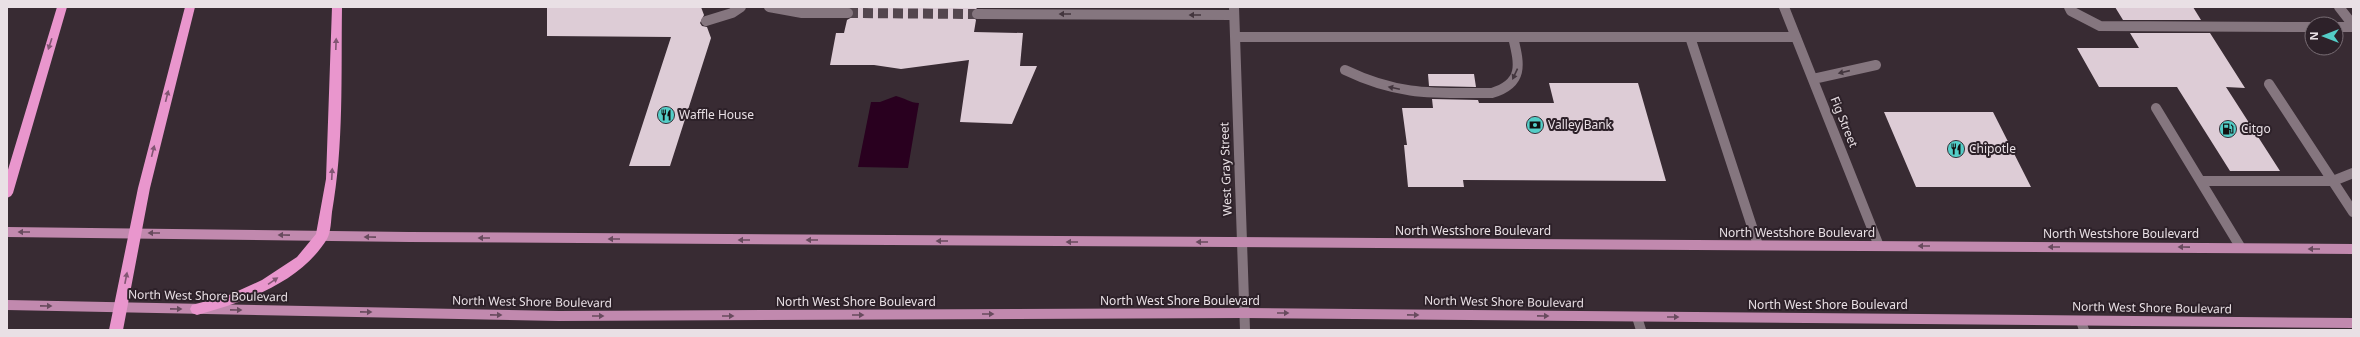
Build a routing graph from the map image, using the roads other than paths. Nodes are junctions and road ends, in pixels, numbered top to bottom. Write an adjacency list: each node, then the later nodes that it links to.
1 (62, 7): 27 (highway, one-way to 27)
2 (190, 7): 42 (highway, one-way to 2)
3 (337, 7): 30 (highway, one-way to 3)
4 (741, 7): 12 (street)
5 (769, 7): 10 (street)
6 (1784, 7): 18 (street, Fig Street)
7 (2069, 7): 14 (street)
8 (2340, 7): 13 (street)
9 (1234, 11): 11 (street, one-way to 11); 15 (street, West Gray Street)
10 (848, 13)
11 (977, 14)
12 (706, 21)
13 (2353, 26)
14 (2304, 27)
15 (1235, 36): 16 (street); 31 (street, West Gray Street)
16 (1514, 36): 17 (street); 20 (street, one-way to 20)
17 (1690, 37): 18 (street); 32 (street)
18 (1796, 37): 21 (street, Fig Street)
19 (1876, 65): 21 (street, one-way to 21)
20 (1345, 70)
21 (1813, 79): 33 (street, Fig Street)
22 (2269, 84): 26 (street)
23 (2156, 108): 25 (street)
24 (2353, 173): 26 (street)
25 (2201, 181): 26 (street); 34 (street)
26 (2333, 181): 28 (street)
27 (7, 193)
28 (2353, 212)
29 (7, 232): 30 (main road, one-way to 29)
30 (322, 236): 31 (main road, one-way to 30); 37 (highway, one-way to 30)
31 (1241, 242): 32 (main road, North Westshore Boulevard); 38 (street, West Gray Street)
32 (1758, 246): 33 (main road, North Westshore Boulevard)
33 (1879, 246): 34 (main road, North Westshore Boulevard, one-way to 33)
34 (2241, 248): 35 (main road, North Westshore Boulevard, one-way to 34)
35 (2353, 249)
36 (7, 305): 37 (main road, North West Shore Boulevard, one-way to 37)
37 (197, 309): 38 (main road, North West Shore Boulevard, one-way to 38)
38 (1244, 313): 39 (main road, North West Shore Boulevard, one-way to 39); 43 (street, West Gray Street)
39 (1637, 317): 41 (main road, North West Shore Boulevard, one-way to 41); 44 (street)
40 (2353, 323): 41 (main road, North West Shore Boulevard)
41 (2083, 325)
42 (116, 330)
43 (1244, 330)
44 (1641, 330)

